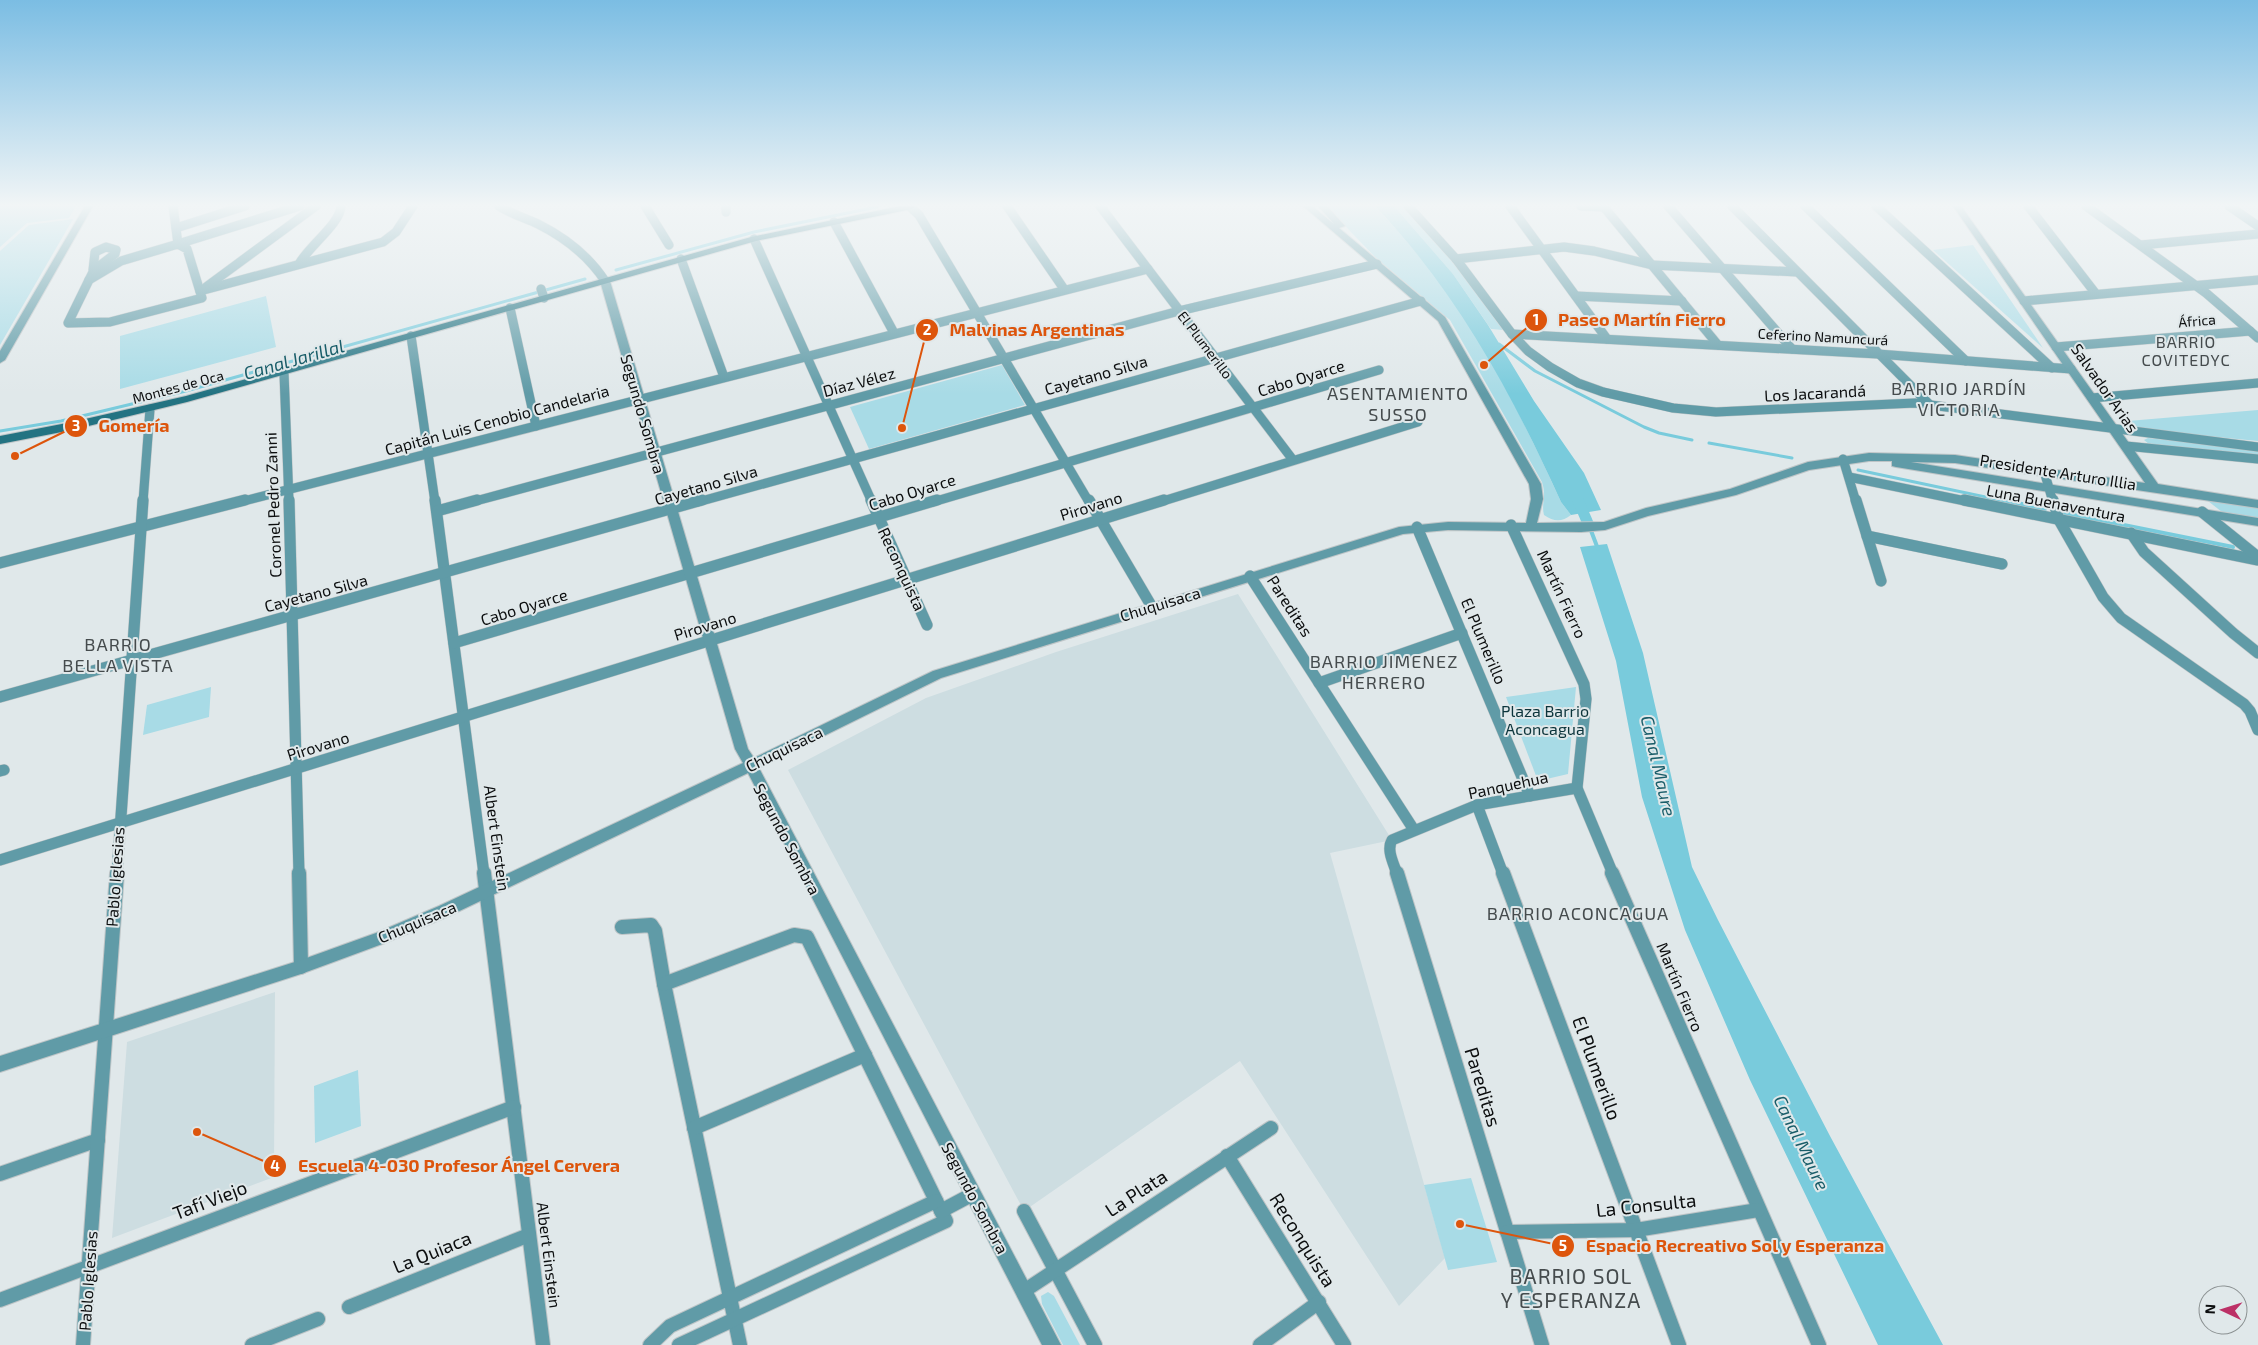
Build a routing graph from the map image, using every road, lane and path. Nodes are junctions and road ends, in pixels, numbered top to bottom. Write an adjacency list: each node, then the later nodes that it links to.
1 (53, 269): 56 (street)
2 (108, 269): 31 (street)
3 (193, 269): 34 (street)
4 (230, 269): 34 (street)
5 (281, 269): 34 (street)
6 (597, 269): 29 (street, Segundo Sombra)
7 (646, 269): 29 (main road, Montes de Oca)
8 (685, 269): 62 (street)
9 (768, 269): 53 (street, Reconquista)
10 (859, 269): 44 (street)
11 (951, 269): 42 (street)
12 (1050, 269): 33 (street)
13 (1148, 269): 33 (street, Capitán Luis Cenobio Candelaria); 41 (street, El Plumerillo)
14 (1357, 269): 41 (street, Díaz Vélez)
15 (1383, 269): 37 (street)
16 (1463, 269): 45 (street, Los Jacarandá)
17 (1556, 269): 36 (street)
18 (1656, 269): 39 (street)
19 (1723, 269): 51 (street)
20 (1736, 269): 28 (street)
21 (1794, 269): 28 (street)
22 (1870, 269): 57 (street)
23 (1944, 269): 58 (street)
24 (2001, 269): 38 (street, Salvador Arias)
25 (2077, 269): 35 (street)
26 (2173, 269): 32 (street)
27 (93, 270): 31 (street)
28 (1797, 272): 52 (street)
29 (605, 280): 40 (main road, Montes de Oca); 65 (street, Segundo Sombra)
30 (2258, 280): 32 (street)
31 (88, 281): 34 (street)
32 (2196, 286): 35 (street); 43 (street)
33 (1064, 289): 42 (street, Capitán Luis Cenobio Candelaria)
34 (200, 291)
35 (2096, 294): 38 (street)
36 (1576, 296): 39 (street); 48 (street)
37 (1421, 301): 54 (street, Cayetano Silva); 100 (street)
38 (2024, 301): 50 (street, Salvador Arias)
39 (1682, 302): 49 (street)
40 (510, 308): 46 (main road, Montes de Oca); 72 (street)
41 (1179, 311): 54 (street, El Plumerillo); 55 (street, Díaz Vélez)
42 (976, 312): 44 (street, Capitán Luis Cenobio Candelaria); 55 (street)
43 (2250, 331): 47 (street); 50 (street, África)
44 (894, 333): 53 (street, Capitán Luis Cenobio Candelaria)
45 (1512, 334): 48 (street, Ceferino Namuncurá); 66 (street, Los Jacarandá)
46 (411, 336): 61 (main road, Montes de Oca); 78 (street, Albert Einstein)
47 (2258, 338)
48 (1607, 339): 49 (street, Ceferino Namuncurá)
49 (1718, 345): 51 (street, Ceferino Namuncurá)
50 (2056, 347): 59 (street, Salvador Arias)
51 (1792, 349): 52 (street, Ceferino Namuncurá)
52 (1878, 354): 57 (street, Ceferino Namuncurá); 66 (street)
53 (807, 356): 62 (street, Capitán Luis Cenobio Candelaria); 67 (street, Reconquista)
54 (1214, 357): 68 (street, Cayetano Silva); 69 (street, El Plumerillo)
55 (1004, 358): 67 (street, Díaz Vélez); 68 (street)
56 (0, 360)
57 (1966, 361): 58 (street, Ceferino Namuncurá)
58 (2052, 368): 59 (street, Ceferino Namuncurá)
59 (2071, 369): 64 (street, Salvador Arias)
60 (1379, 370): 69 (street, Cabo Oyarce)
61 (284, 373): 70 (main road, Montes de Oca); 88 (street, Coronel Pedro Zanni)
62 (724, 377): 65 (street, Capitán Luis Cenobio Candelaria)
63 (2258, 383): 64 (street)
64 (2092, 398): 73 (street, Salvador Arias)
65 (639, 399): 72 (street, Capitán Luis Cenobio Candelaria); 77 (street, Segundo Sombra)
66 (1930, 405): 73 (street, Los Jacarandá)
67 (829, 406): 77 (street, Díaz Vélez); 79 (street, Reconquista)
68 (1034, 408): 79 (street, Cayetano Silva); 83 (street)
69 (1253, 408): 82 (street, El Plumerillo); 83 (street, Cabo Oyarce)
70 (150, 409): 74 (main road, Montes de Oca); 101 (street, Pablo Iglesias)
71 (1418, 422): 82 (street, Pirovano)
72 (536, 426): 78 (street, Capitán Luis Cenobio Candelaria)
73 (2114, 430): 75 (street, Salvador Arias); 76 (street, Los Jacarandá)
74 (0, 440)
75 (2126, 446): 81 (street); 87 (street, Salvador Arias)
76 (2258, 447)
77 (655, 452): 91 (street, Segundo Sombra); 92 (street, Díaz Vélez)
78 (429, 454): 88 (street, Capitán Luis Cenobio Candelaria); 92 (street, Albert Einstein)
79 (852, 459): 91 (street, Cayetano Silva); 95 (street, Reconquista)
80 (1847, 459): 84 (street, Presidente Arturo Illia); 85 (street); 86 (street, Presidente Arturo Illia); 103 (street, Presidente Arturo Illia)
81 (2258, 459)
82 (1293, 460): 97 (street, Pirovano)
83 (1065, 462): 95 (street, Cabo Oyarce); 97 (street)
84 (2044, 470): 86 (street); 87 (street, Presidente Arturo Illia)
85 (1848, 477): 96 (street, Luna Buenaventura); 105 (street)
86 (2049, 486): 93 (street, Presidente Arturo Illia); 96 (street)
87 (2154, 487): 89 (street, Presidente Arturo Illia); 93 (street, Salvador Arias)
88 (288, 489): 101 (street, Capitán Luis Cenobio Candelaria); 115 (street, Coronel Pedro Zanni)
89 (2204, 495): 90 (street, Presidente Arturo Illia); 94 (street)
90 (2258, 504)
91 (672, 510): 109 (street, Segundo Sombra); 110 (street, Cayetano Silva)
92 (437, 511): 110 (street, Albert Einstein)
93 (2202, 512): 94 (street, Presidente Arturo Illia); 106 (street, Salvador Arias)
94 (2220, 515): 98 (street, Presidente Arturo Illia)
95 (878, 518): 109 (street, Cabo Oyarce); 112 (street, Reconquista)
96 (2059, 520): 104 (street, Luna Buenaventura); 125 (street)
97 (1101, 521): 112 (street, Pirovano); 114 (street)
98 (2258, 522)
99 (1511, 525): 100 (street, Chuquisaca); 102 (street, Chuquisaca); 128 (street, Martín Fierro)
100 (1530, 526): 103 (street, Chuquisaca)
101 (141, 527): 107 (street, Capitán Luis Cenobio Candelaria); 121 (street, Pablo Iglesias)
102 (1418, 527): 111 (street, Chuquisaca); 117 (street, El Plumerillo)
103 (1590, 528)
104 (2131, 533): 106 (street, Luna Buenaventura); 120 (street)
105 (1867, 536): 108 (street); 113 (street)
106 (2258, 558)
107 (0, 563)
108 (2002, 564)
109 (690, 572): 118 (street, Segundo Sombra); 119 (street, Cabo Oyarce)
110 (445, 574): 115 (street, Cayetano Silva); 119 (street, Albert Einstein)
111 (1250, 576): 114 (street, Chuquisaca); 122 (street, Pareditas)
112 (906, 580): 116 (street, Reconquista); 118 (street, Pirovano)
113 (1882, 581)
114 (1152, 607): 126 (street, Chuquisaca)
115 (293, 615): 121 (street, Cayetano Silva); 127 (street, Coronel Pedro Zanni)
116 (927, 625)
117 (1462, 634): 122 (street); 129 (street, El Plumerillo)
118 (711, 641): 124 (street, Pirovano); 126 (street, Segundo Sombra)
119 (454, 643): 124 (street, Albert Einstein)
120 (2258, 653)
121 (131, 660): 123 (street, Cayetano Silva); 131 (street, Pablo Iglesias)
122 (1319, 683): 132 (street, Pareditas)
123 (0, 697)
124 (464, 717): 127 (street, Pirovano); 135 (street, Albert Einstein)
125 (2257, 726)
126 (749, 766): 135 (street, Chuquisaca); 148 (street, Segundo Sombra)
127 (296, 770): 131 (street, Pirovano); 137 (street, Coronel Pedro Zanni)
128 (1576, 788): 129 (street, Panquehua); 149 (street, Martín Fierro)
129 (1530, 796): 130 (street, Panquehua)
130 (1477, 805): 132 (street, Panquehua); 152 (street, El Plumerillo)
131 (119, 823): 134 (street, Pirovano); 139 (street, Pablo Iglesias)
132 (1414, 830): 133 (street, Panquehua)
133 (1392, 840): 153 (street, Pareditas)
134 (0, 860)
135 (487, 892): 137 (street, Chuquisaca); 142 (street, Albert Einstein)
136 (622, 927): 138 (street)
137 (301, 966): 139 (street, Chuquisaca)
138 (664, 984): 140 (street); 143 (street)
139 (105, 1028): 141 (street, Chuquisaca); 145 (street, Pablo Iglesias)
140 (865, 1055): 143 (street); 150 (street)
141 (0, 1064)
142 (514, 1107): 154 (street, Albert Einstein); 155 (street, Tafí Viejo)
143 (694, 1128): 158 (street)
144 (1271, 1128): 146 (street, La Plata)
145 (98, 1140): 147 (street); 155 (street, Pablo Iglesias)
146 (1227, 1156): 156 (street, La Plata); 160 (street, Reconquista)
147 (0, 1174)
148 (973, 1194): 150 (street); 157 (street, Segundo Sombra)
149 (1758, 1210): 152 (street, La Consulta); 176 (street, Martín Fierro)
150 (941, 1211): 158 (street); 163 (street)
151 (1024, 1211): 156 (street)
152 (1636, 1230): 153 (street, La Consulta); 175 (street, El Plumerillo)
153 (1507, 1232): 174 (street, Pareditas)
154 (529, 1235): 161 (street, La Quiaca); 166 (street, Albert Einstein)
155 (89, 1267): 159 (street, Tafí Viejo); 164 (street, Pablo Iglesias)
156 (1055, 1270): 157 (street, La Plata); 171 (street)
157 (1024, 1291): 170 (street, Segundo Sombra)
158 (730, 1298): 163 (street); 167 (street)
159 (0, 1300)
160 (1318, 1302): 172 (street); 173 (street, Reconquista)
161 (349, 1307)
162 (318, 1319): 165 (street)
163 (734, 1319): 168 (street); 169 (street)
164 (83, 1345)
165 (252, 1345)
166 (543, 1345)
167 (650, 1345)
168 (679, 1345)
169 (740, 1345)
170 (1052, 1345)
171 (1095, 1345)
172 (1260, 1345)
173 (1344, 1345)
174 (1542, 1345)
175 (1679, 1345)
176 (1819, 1345)

